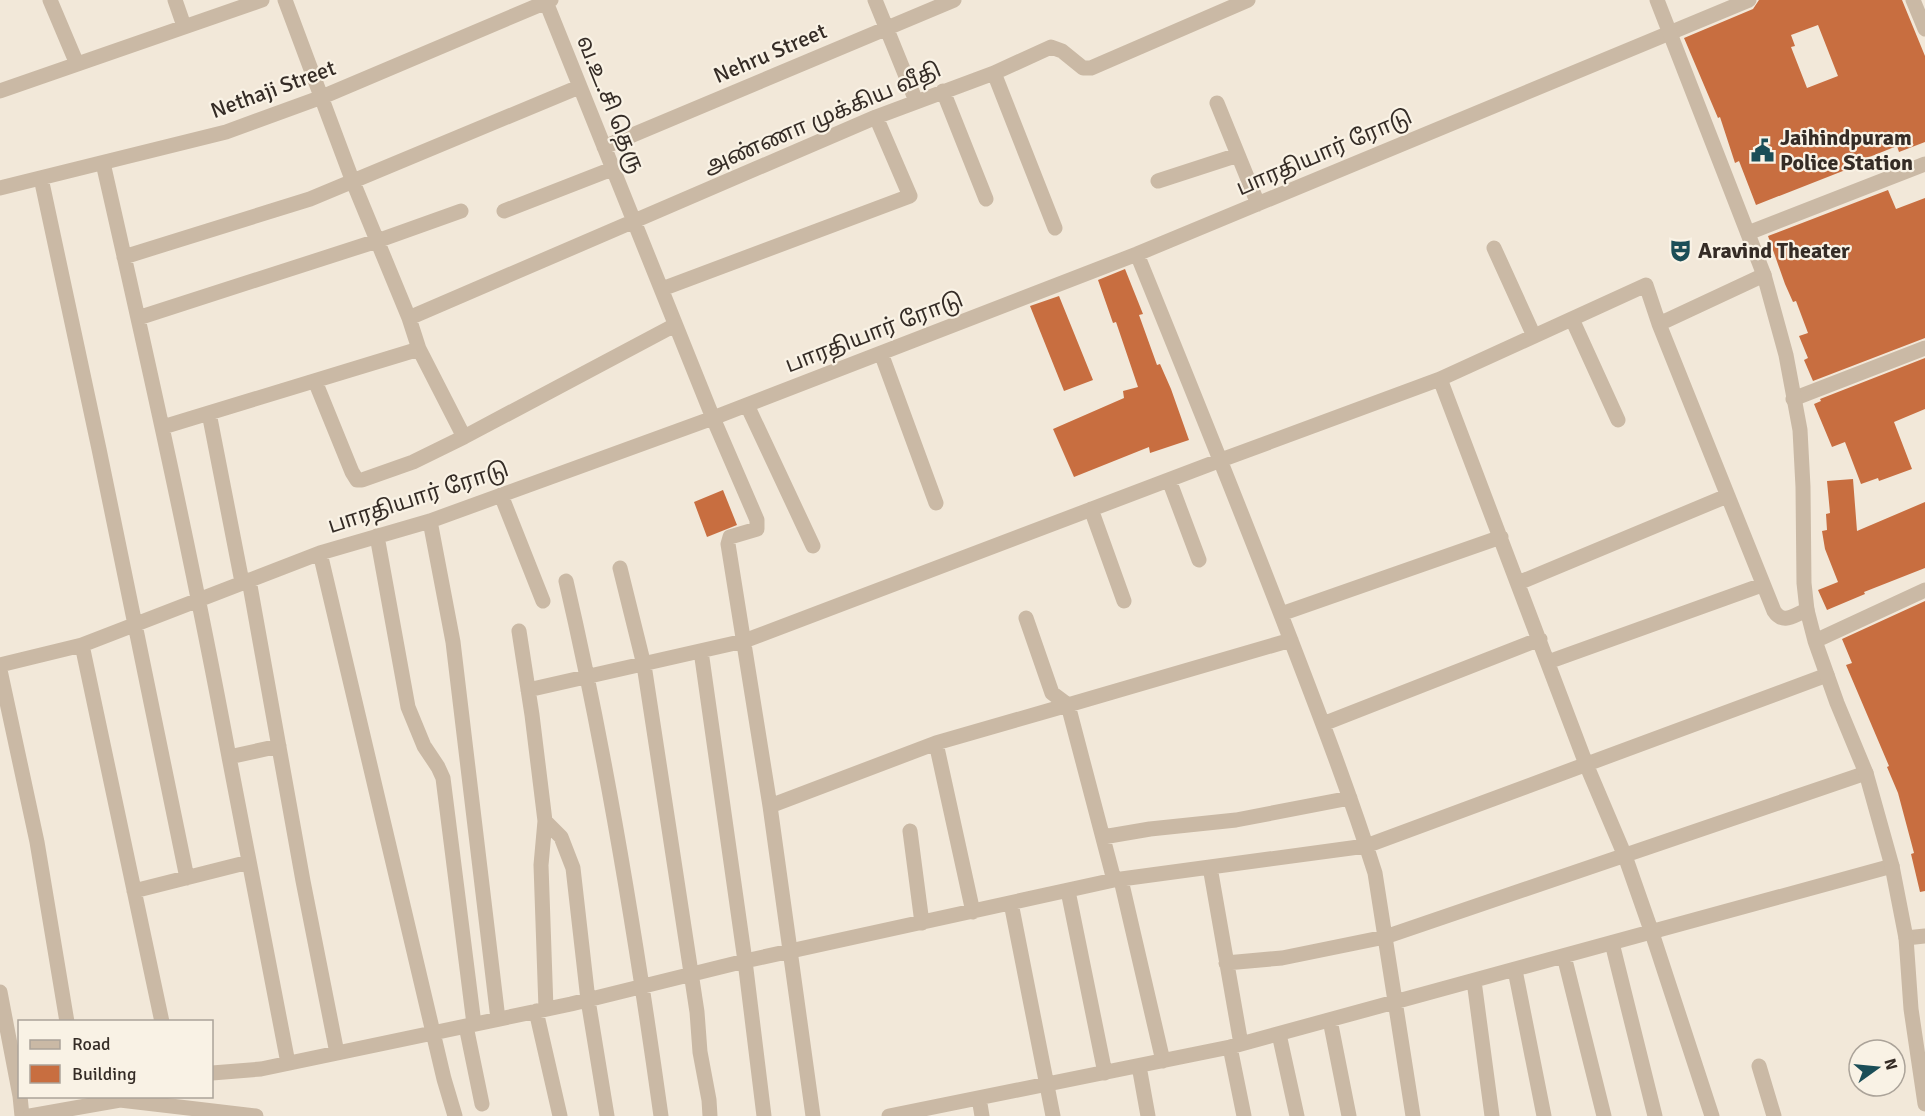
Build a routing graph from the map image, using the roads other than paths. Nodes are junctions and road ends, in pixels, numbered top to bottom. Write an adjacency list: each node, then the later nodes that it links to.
1 (50, 0): 16 (street)
2 (175, 0): 12 (street)
3 (262, 0): 12 (street)
4 (285, 0): 21 (street)
5 (875, 0): 13 (street)
6 (954, 0): 13 (street, Nehru Street)
7 (1248, 0): 17 (street, அண்ணா முக்கிய வீதி)
8 (1657, 0): 15 (street)
9 (1749, 0): 15 (street, பாரதியார் ரோடு)
10 (1913, 0): 14 (street)
11 (548, 1): 18 (street, வ.உ.சி தெரு); 21 (street, Nethaji Street)
12 (184, 26): 16 (street)
13 (887, 28): 22 (street); 25 (street, Nehru Street)
14 (1925, 29)
15 (1670, 32): 35 (street, பாரதியார் ரோடு); 40 (street)
16 (77, 64): 19 (street)
17 (994, 73): 20 (street, அண்ணா முக்கிய வீதி); 39 (street)
18 (579, 87): 25 (street, வ.உ.சி தெரு); 32 (street)
19 (0, 90)
20 (943, 91): 22 (street, அண்ணா முக்கிய வீதி); 34 (street)
21 (322, 97): 27 (street, Nethaji Street); 32 (street)
22 (916, 101): 24 (street, அண்ணா முக்கிய வீதி)
23 (1217, 103): 26 (street)
24 (876, 117): 38 (street, அண்ணா முக்கிய வீதி); 46 (street)
25 (604, 147): 29 (street, வ.உ.சி தெரு)
26 (1238, 155): 31 (street); 35 (street)
27 (103, 163): 30 (street, Nethaji Street); 44 (street)
28 (1925, 164): 40 (street)
29 (612, 169): 37 (street); 38 (street, வ.உ.சி தெரு)
30 (41, 178): 33 (street, Nethaji Street); 89 (street)
31 (1158, 181)
32 (353, 182): 41 (street); 44 (street)
33 (0, 188)
34 (986, 199)
35 (1258, 204): 43 (street, பாரதியார் ரோடு)
36 (461, 211): 41 (street)
37 (504, 211)
38 (634, 222): 46 (street, வ.உ.சி தெரு); 48 (street, அண்ணா முக்கிய வீதி)
39 (1055, 228)
40 (1749, 233): 45 (street)
41 (377, 241): 47 (street); 48 (street)
42 (1494, 248): 52 (street)
43 (1137, 254): 55 (street, பாரதியார் ரோடு); 65 (street)
44 (124, 257): 47 (street)
45 (1764, 275): 50 (street); 58 (street)
46 (662, 289): 51 (street, வ.உ.சி தெரு)
47 (138, 318): 63 (street)
48 (409, 318): 54 (street)
49 (1572, 319): 50 (street); 52 (street); 62 (street)
50 (1659, 324): 68 (street)
51 (675, 325): 61 (street, வ.உ.சி தெரு); 64 (street)
52 (1534, 336): 56 (street)
53 (1925, 348): 58 (street)
54 (419, 349): 57 (street); 64 (street)
55 (881, 353): 59 (street, பாரதியார் ரோடு); 69 (street)
56 (1440, 379): 65 (street); 73 (street)
57 (315, 381): 60 (street); 64 (street)
58 (1793, 399): 86 (street)
59 (747, 405): 61 (street, பாரதியார் ரோடு); 74 (street)
60 (209, 413): 63 (street); 78 (street)
61 (713, 418): 67 (street, பாரதியார் ரோடு); 93 (street, வ.உ.சி தெரு)
62 (1618, 420)
63 (163, 427): 83 (street)
64 (464, 437)
65 (1221, 460): 66 (street); 87 (street)
66 (1169, 480): 70 (street); 76 (street)
67 (501, 495): 71 (street, பாரதியார் ரோடு); 84 (street)
68 (1727, 496): 80 (street); 81 (street)
69 (936, 503)
70 (1091, 509): 85 (street); 93 (street)
71 (430, 521): 72 (street, பாரதியார் ரோடு); 145 (street)
72 (377, 536): 75 (street, பாரதியார் ரோடு); 149 (street)
73 (1501, 537): 80 (street); 87 (street)
74 (813, 546)
75 (320, 553): 78 (street, பாரதியார் ரோடு); 150 (street)
76 (1199, 560)
77 (620, 568): 99 (street)
78 (245, 581): 83 (street, பாரதியார் ரோடு); 107 (street)
79 (566, 581): 102 (street)
80 (1518, 583): 91 (street)
81 (1762, 585): 86 (street); 97 (street)
82 (1925, 590): 94 (street)
83 (200, 599): 89 (street, பாரதியார் ரோடு); 108 (street)
84 (543, 601)
85 (1124, 601)
86 (1807, 610): 94 (street)
87 (1281, 614): 92 (street)
88 (1026, 618): 104 (street)
89 (134, 624): 95 (street, பாரதியார் ரோடு); 121 (street)
90 (519, 631): 103 (street)
91 (1540, 639): 97 (street); 105 (street)
92 (1290, 640): 104 (street); 105 (street)
93 (744, 641): 96 (street); 112 (street)
94 (1815, 641): 101 (street)
95 (82, 645): 98 (street, பாரதியார் ரோடு); 123 (street)
96 (701, 651): 99 (street); 135 (street)
97 (1548, 662): 109 (street)
98 (0, 665)
99 (644, 665): 102 (street); 138 (street)
100 (0, 670): 146 (street)
101 (1827, 675): 109 (street); 110 (street)
102 (588, 678): 103 (street); 140 (street)
103 (528, 690): 113 (street)
104 (1068, 705): 106 (street); 115 (street)
105 (1323, 724): 111 (street)
106 (936, 743): 112 (street); 126 (street)
107 (279, 746): 108 (street); 153 (street)
108 (229, 757): 118 (street)
109 (1586, 764): 116 (street); 117 (street)
110 (1866, 773): 117 (street); 119 (street)
111 (1350, 798): 115 (street); 116 (street)
112 (770, 806): 133 (street)
113 (545, 821): 142 (street); 144 (street)
114 (910, 831): 127 (street)
115 (1103, 837): 122 (street)
116 (1366, 846): 120 (street); 130 (street)
117 (1624, 856): 128 (street); 130 (street)
118 (249, 862): 121 (street); 155 (street)
119 (1892, 866): 128 (street); 131 (street)
120 (1210, 867): 122 (street); 136 (street)
121 (187, 878): 123 (street)
122 (1118, 880): 124 (street); 154 (street)
123 (134, 891): 147 (street)
124 (1068, 891): 125 (street); 159 (street)
125 (1011, 903): 126 (street); 161 (street)
126 (973, 912): 127 (street)
127 (922, 923): 133 (street)
128 (1652, 933): 132 (street); 191 (street)
129 (1925, 936): 131 (street)
130 (1385, 937): 136 (street); 143 (street)
131 (1906, 938): 168 (street)
132 (1612, 943): 134 (street); 190 (street)
133 (792, 952): 135 (street); 178 (street)
134 (1564, 956): 137 (street); 189 (street)
135 (745, 961): 138 (street); 177 (street)
136 (1226, 963): 152 (street)
137 (1515, 970): 139 (street); 188 (street)
138 (691, 975): 140 (street); 176 (street)
139 (1474, 981): 143 (street); 187 (street)
140 (643, 986): 142 (street); 175 (street)
141 (0, 992): 156 (street)
142 (588, 1000): 144 (street); 174 (street)
143 (1395, 1002): 148 (street); 186 (street)
144 (541, 1010): 145 (street); 173 (street)
145 (498, 1019): 149 (street)
146 (67, 1020)
147 (162, 1020)
148 (1330, 1020): 151 (street); 185 (street)
149 (470, 1025): 150 (street); 167 (street)
150 (433, 1033): 153 (street); 172 (street)
151 (1279, 1034): 152 (street); 184 (street)
152 (1236, 1046): 154 (street); 183 (street)
153 (337, 1053): 155 (street)
154 (1163, 1061): 157 (street)
155 (288, 1063): 160 (street)
156 (6, 1066): 162 (street)
157 (1139, 1066): 159 (street); 182 (street)
158 (1759, 1066): 192 (street)
159 (1105, 1072): 161 (street)
160 (213, 1073)
161 (1047, 1084): 163 (street); 181 (street)
162 (18, 1094)
163 (980, 1098): 170 (street); 180 (street)
164 (80, 1101): 165 (street); 166 (street)
165 (170, 1101): 169 (street)
166 (22, 1104)
167 (482, 1104)
168 (1925, 1104)
169 (206, 1113): 171 (street)
170 (923, 1113): 179 (street)
171 (256, 1116)
172 (455, 1116)
173 (560, 1116)
174 (607, 1116)
175 (661, 1116)
176 (710, 1116)
177 (764, 1116)
178 (813, 1116)
179 (889, 1116)
180 (982, 1116)
181 (1053, 1116)
182 (1148, 1116)
183 (1244, 1116)
184 (1297, 1116)
185 (1349, 1116)
186 (1413, 1116)
187 (1492, 1116)
188 (1544, 1116)
189 (1604, 1116)
190 (1655, 1116)
191 (1712, 1116)
192 (1774, 1116)

